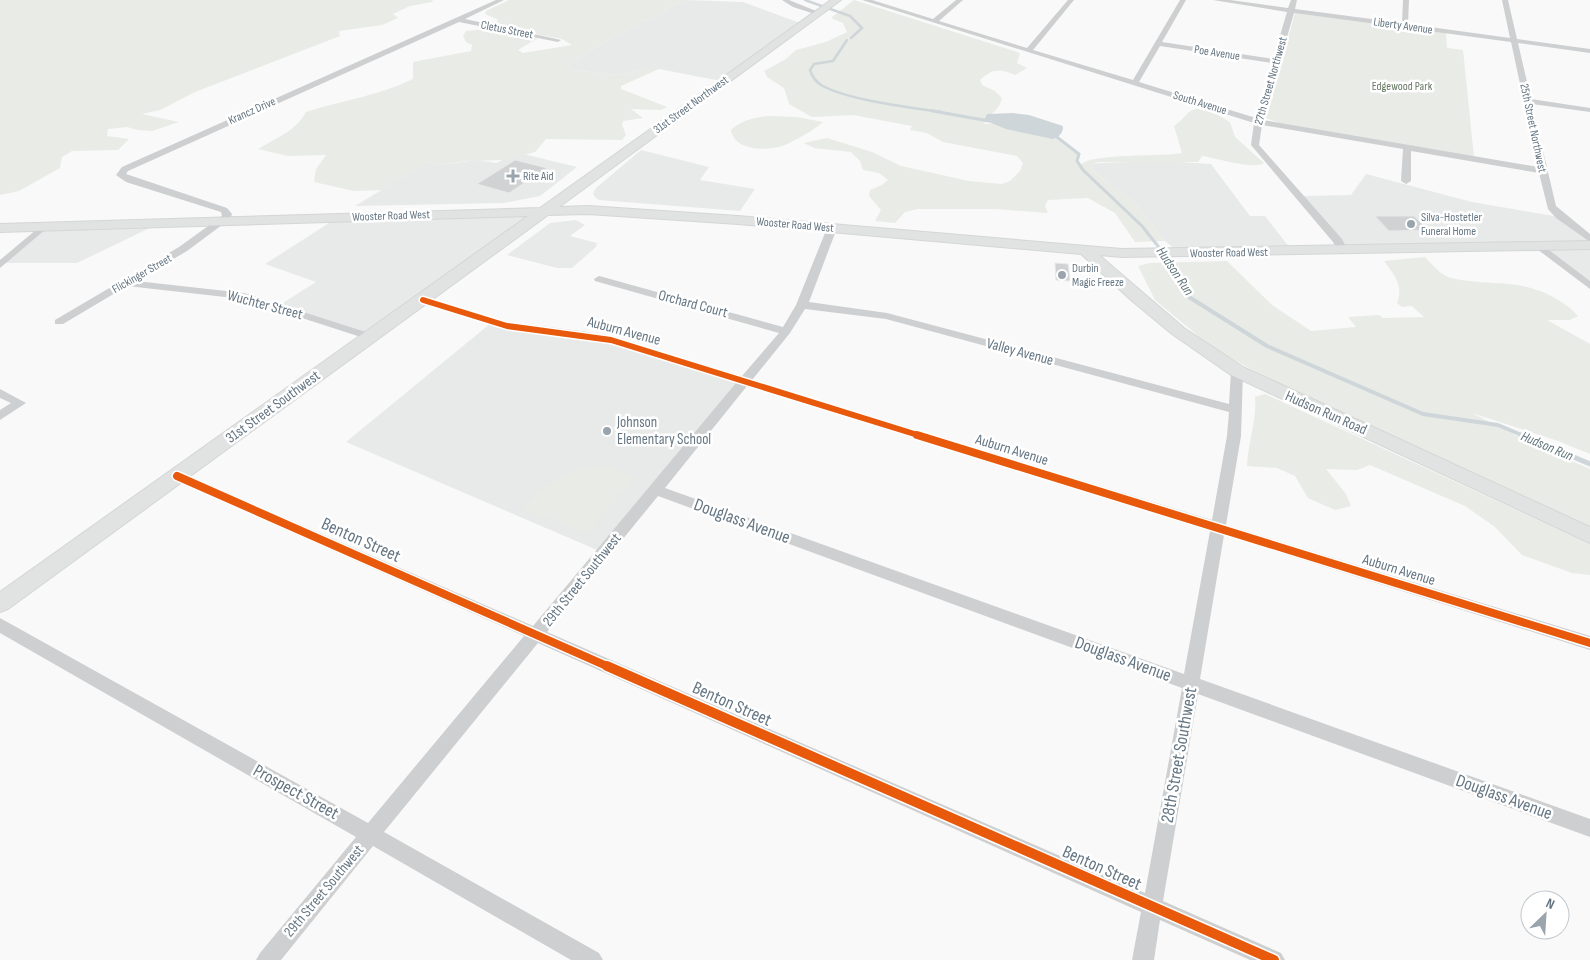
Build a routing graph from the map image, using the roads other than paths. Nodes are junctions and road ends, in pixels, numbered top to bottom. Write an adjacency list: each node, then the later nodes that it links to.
1 (501, 0): 14 (street, Krancz Drive)
2 (785, 0): 12 (street)
3 (837, 0): 12 (main road, 31st Street Northwest)
4 (865, 0): 15 (street, South Avenue)
5 (960, 0): 15 (street)
6 (1071, 0): 20 (street)
7 (1183, 0): 19 (street)
8 (1216, 0): 13 (street, Liberty Avenue)
9 (1294, 0): 13 (street, 27th Street Northwest)
10 (1406, 0): 16 (street)
11 (1505, 0): 18 (street, 25th Street Northwest)
12 (823, 10): 30 (main road, 31st Street Northwest)
13 (1290, 10): 16 (street, Liberty Avenue); 22 (street, 27th Street Northwest)
14 (456, 19): 17 (street, Cletus Street); 31 (street, Krancz Drive)
15 (935, 21): 20 (street, South Avenue)
16 (1404, 26): 18 (street, Liberty Avenue)
17 (558, 40)
18 (1514, 41): 21 (street, Liberty Avenue); 24 (street, 25th Street Northwest)
19 (1158, 44): 22 (street, Poe Avenue); 23 (street)
20 (1029, 50): 23 (street, South Avenue)
21 (1590, 51)
22 (1277, 62): 26 (street, 27th Street Northwest)
23 (1135, 83): 26 (street, South Avenue)
24 (1528, 101): 25 (street); 28 (street, 25th Street Northwest)
25 (1590, 110)
26 (1259, 122): 27 (street, South Avenue); 39 (street, 27th Street Northwest)
27 (1407, 148): 28 (street, South Avenue); 29 (street)
28 (1543, 171): 35 (street, 25th Street Northwest)
29 (1406, 181)
30 (545, 211): 31 (main road, Wooster Road West); 34 (main road, Wooster Road West); 46 (main road, 31st Street Southwest)
31 (222, 222): 32 (main road, Wooster Road West); 44 (street, Flickinger Street)
32 (43, 227): 33 (main road, Wooster Road West); 42 (street)
33 (0, 228)
34 (832, 228): 38 (main road, Wooster Road West); 47 (street, 29th Street Southwest)
35 (1590, 239)
36 (1590, 245): 37 (main road, Wooster Road West)
37 (1541, 246): 39 (main road, Wooster Road West); 45 (street)
38 (1086, 251): 41 (main road, Wooster Road West); 51 (main road, Hudson Run Road)
39 (1343, 251): 40 (main road, Wooster Road West)
40 (1178, 253): 41 (main road, Wooster Road West)
41 (1146, 254)
42 (0, 265)
43 (599, 279): 49 (street, Orchard Court)
44 (126, 283): 48 (street, Flickinger Street); 50 (street, Wuchter Street)
45 (1590, 286)
46 (423, 300): 50 (main road, 31st Street Southwest); 52 (street, Auburn Avenue)
47 (802, 305): 49 (street, 29th Street Southwest); 54 (street, Valley Avenue)
48 (59, 322)
49 (786, 331): 52 (street, 29th Street Southwest)
50 (371, 337): 56 (main road, 31st Street Southwest)
51 (1237, 371): 54 (street, 28th Street Southwest); 59 (main road, Hudson Run Road)
52 (745, 382): 57 (street, 29th Street Southwest); 58 (street, Auburn Avenue)
53 (0, 393): 55 (street)
54 (1235, 410): 58 (street, 28th Street Southwest)
55 (0, 416)
56 (177, 476): 60 (main road, 31st Street Southwest); 62 (street, Benton Street)
57 (656, 490): 62 (street, 29th Street Southwest); 64 (street, Douglass Avenue)
58 (1218, 528): 63 (street, Auburn Avenue); 64 (street, 28th Street Southwest)
59 (1590, 536)
60 (0, 603)
61 (0, 625): 66 (street, Prospect Street)
62 (537, 634): 66 (street, 29th Street Southwest); 67 (street, Benton Street)
63 (1590, 643)
64 (1191, 684): 65 (street, Douglass Avenue); 67 (street, 28th Street Southwest)
65 (1590, 828)
66 (371, 835): 68 (street, 29th Street Southwest); 69 (street, Prospect Street)
67 (1153, 906): 70 (street, 28th Street Southwest); 71 (street, Benton Street)
68 (267, 960)
69 (592, 960)
70 (1143, 960)
71 (1274, 960)

